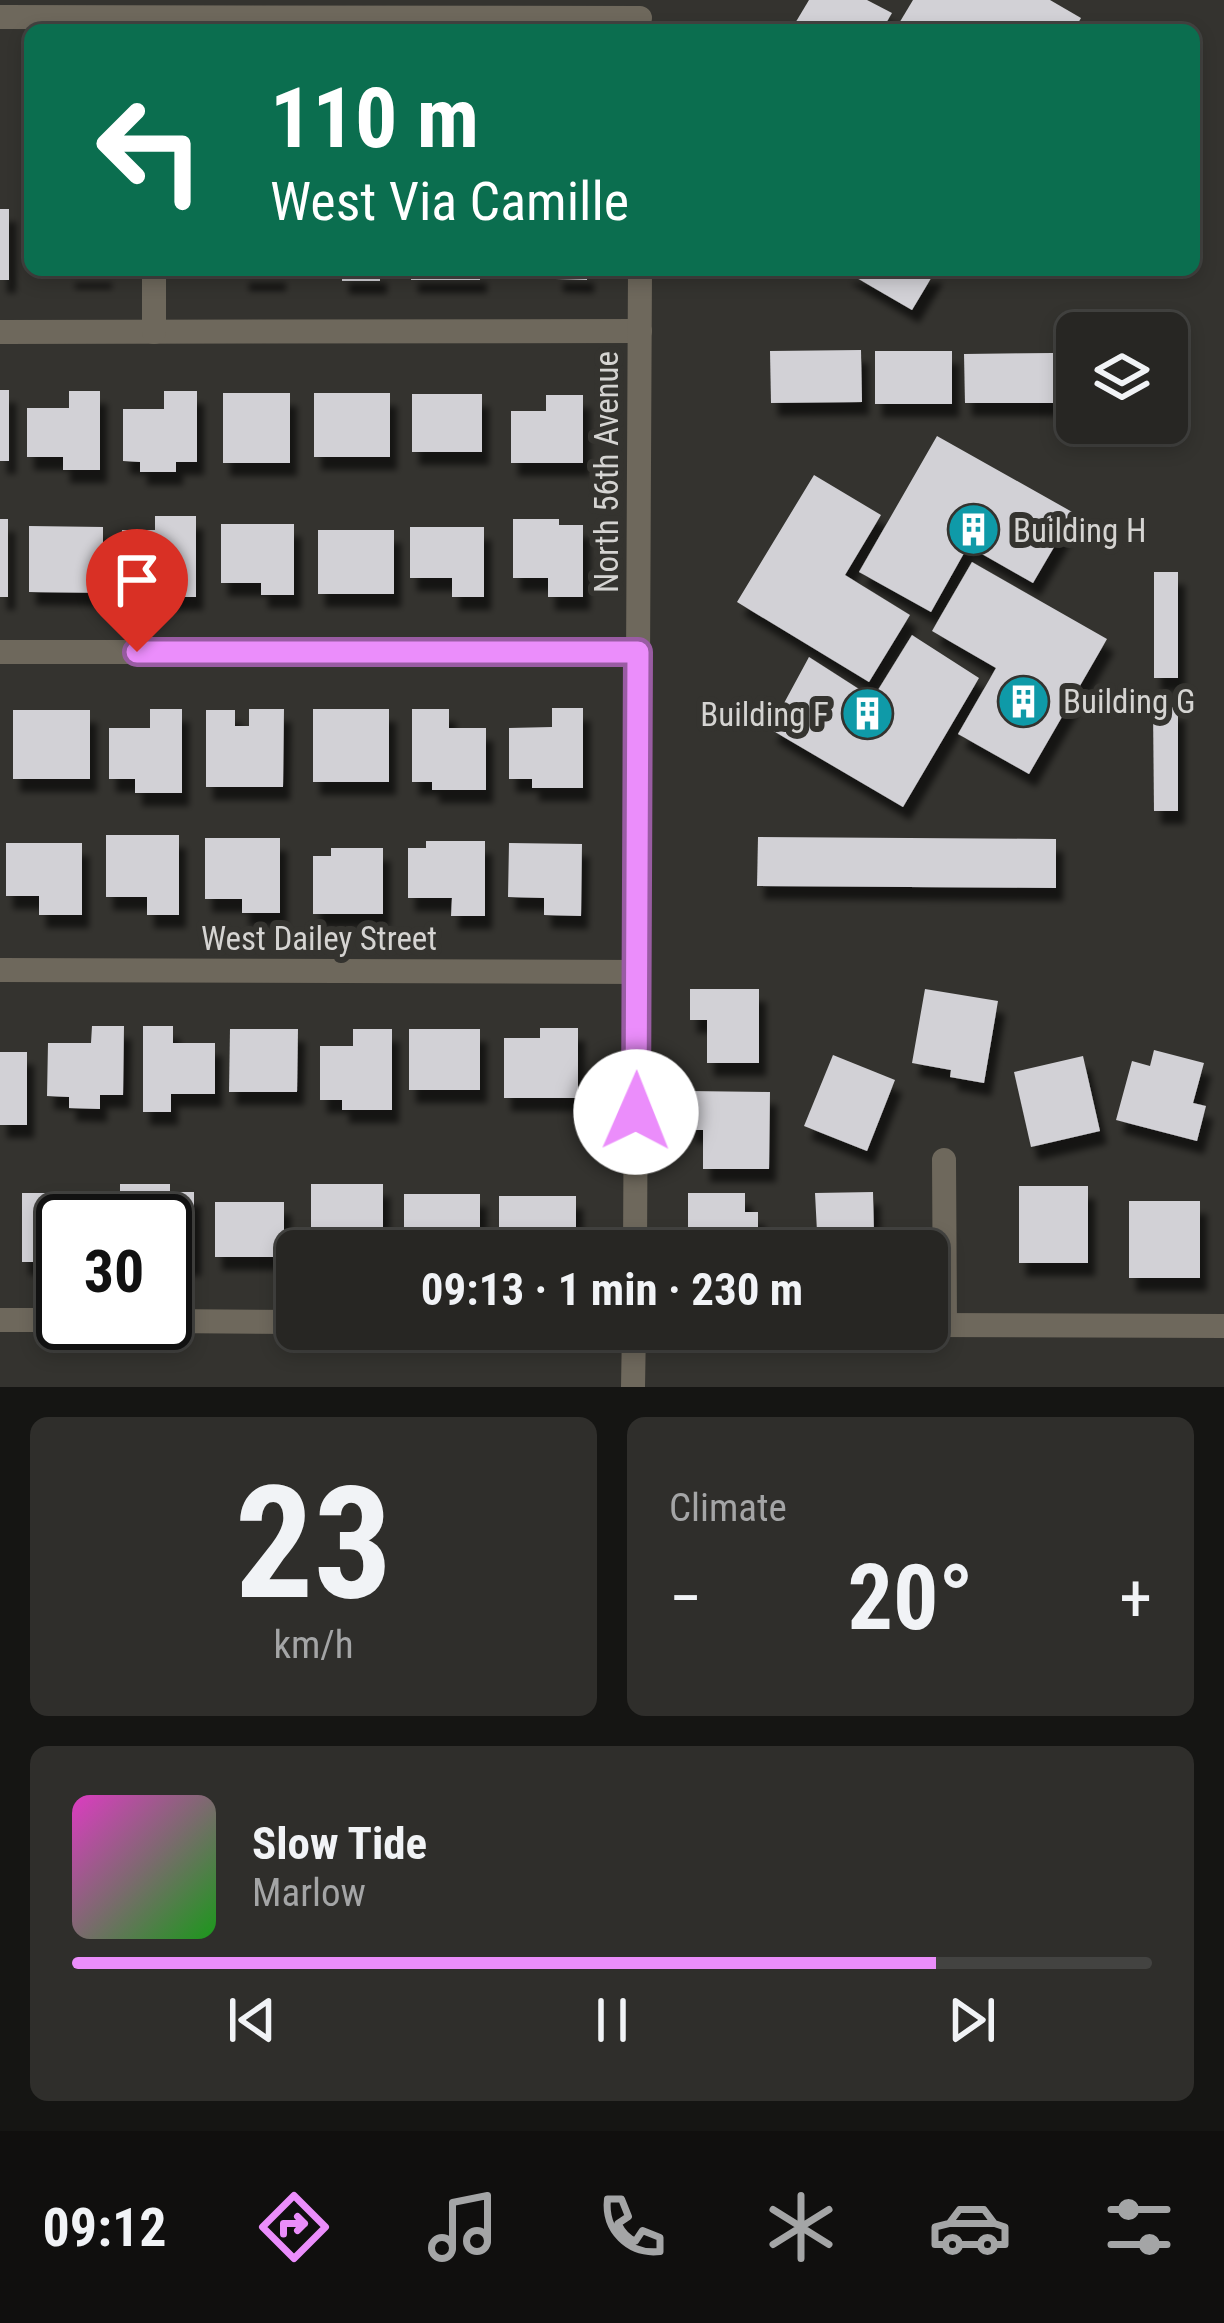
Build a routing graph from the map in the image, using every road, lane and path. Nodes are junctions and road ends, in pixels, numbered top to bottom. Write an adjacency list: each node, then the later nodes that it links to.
1 (640, 16): 3 (street)
2 (0, 17): 3 (street)
3 (154, 24)
4 (154, 276): 8 (street)
5 (640, 276): 6 (street, North 56th Avenue)
6 (640, 331): 8 (street); 10 (street, North 56th Avenue)
7 (0, 332): 8 (street)
8 (154, 332)
9 (0, 652): 10 (street)
10 (638, 652): 12 (street, North 56th Avenue)
11 (0, 970): 12 (street, West Dailey Street)
12 (638, 972): 14 (street, North 56th Avenue)
13 (944, 1160): 15 (street)
14 (635, 1230)
15 (941, 1230)
16 (0, 1320): 17 (street)
17 (36, 1321)
18 (192, 1321): 19 (street)
19 (276, 1322)
20 (948, 1325): 21 (street)
21 (1224, 1326)
22 (634, 1350): 23 (street)
23 (633, 1387)

